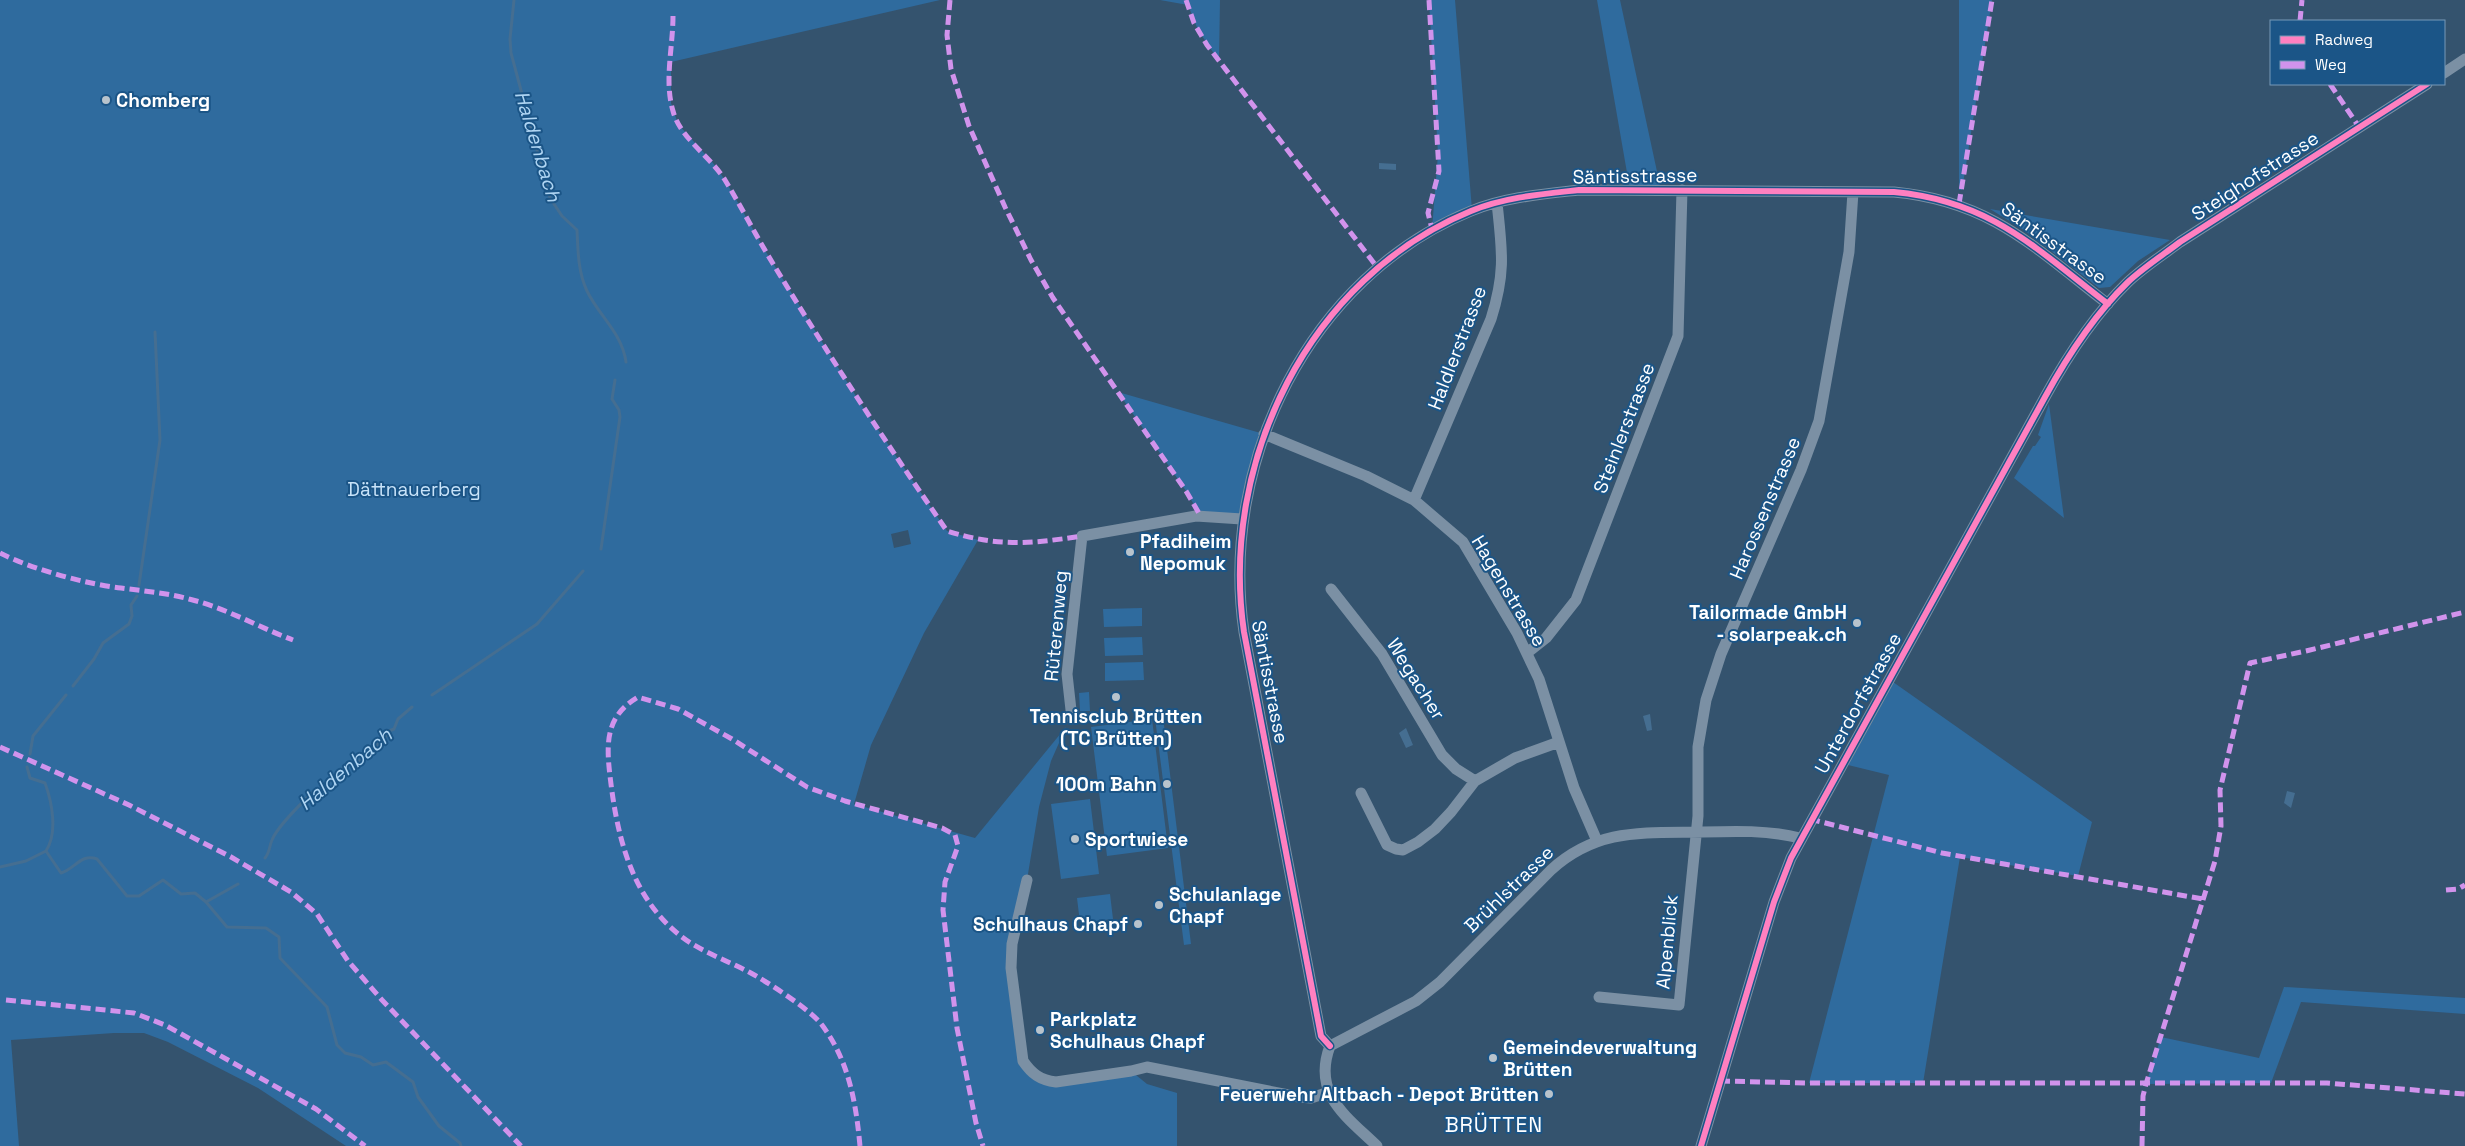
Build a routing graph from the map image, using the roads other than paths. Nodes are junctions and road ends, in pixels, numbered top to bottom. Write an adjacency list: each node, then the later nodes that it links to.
1 (2465, 59): 2 (street)
2 (2445, 72)
3 (2425, 85): 7 (street, Steighofstrasse)
4 (1682, 190): 5 (street, Säntisstrasse); 6 (street, Säntisstrasse); 12 (street, Steinlerstrasse)
5 (1853, 192): 7 (street, Säntisstrasse); 17 (street, Harossenstrasse)
6 (1497, 202): 8 (street, Säntisstrasse); 9 (street, Haldlerstrasse)
7 (2108, 304): 18 (street, Unterdorfstrasse)
8 (1264, 434): 9 (street, Hagenstrasse); 10 (street, Säntisstrasse)
9 (1414, 500): 12 (street, Hagenstrasse)
10 (1242, 519): 13 (street, Rüterenweg); 22 (street, Säntisstrasse)
11 (1331, 589): 15 (street, Wegacher)
12 (1527, 653): 14 (street, Hagenstrasse)
13 (1072, 719)
14 (1559, 742): 15 (street); 19 (street, Hagenstrasse)
15 (1475, 781): 16 (street)
16 (1361, 793)
17 (1696, 832): 18 (street, Brühlstrasse); 19 (street, Brühlstrasse); 21 (street, Alpenblick)
18 (1800, 838): 25 (street, Unterdorfstrasse)
19 (1597, 841): 22 (street, Brühlstrasse)
20 (1027, 880): 23 (street)
21 (1599, 997)
22 (1330, 1046): 23 (street)
23 (1329, 1092): 24 (street)
24 (1377, 1146)
25 (1701, 1146)

